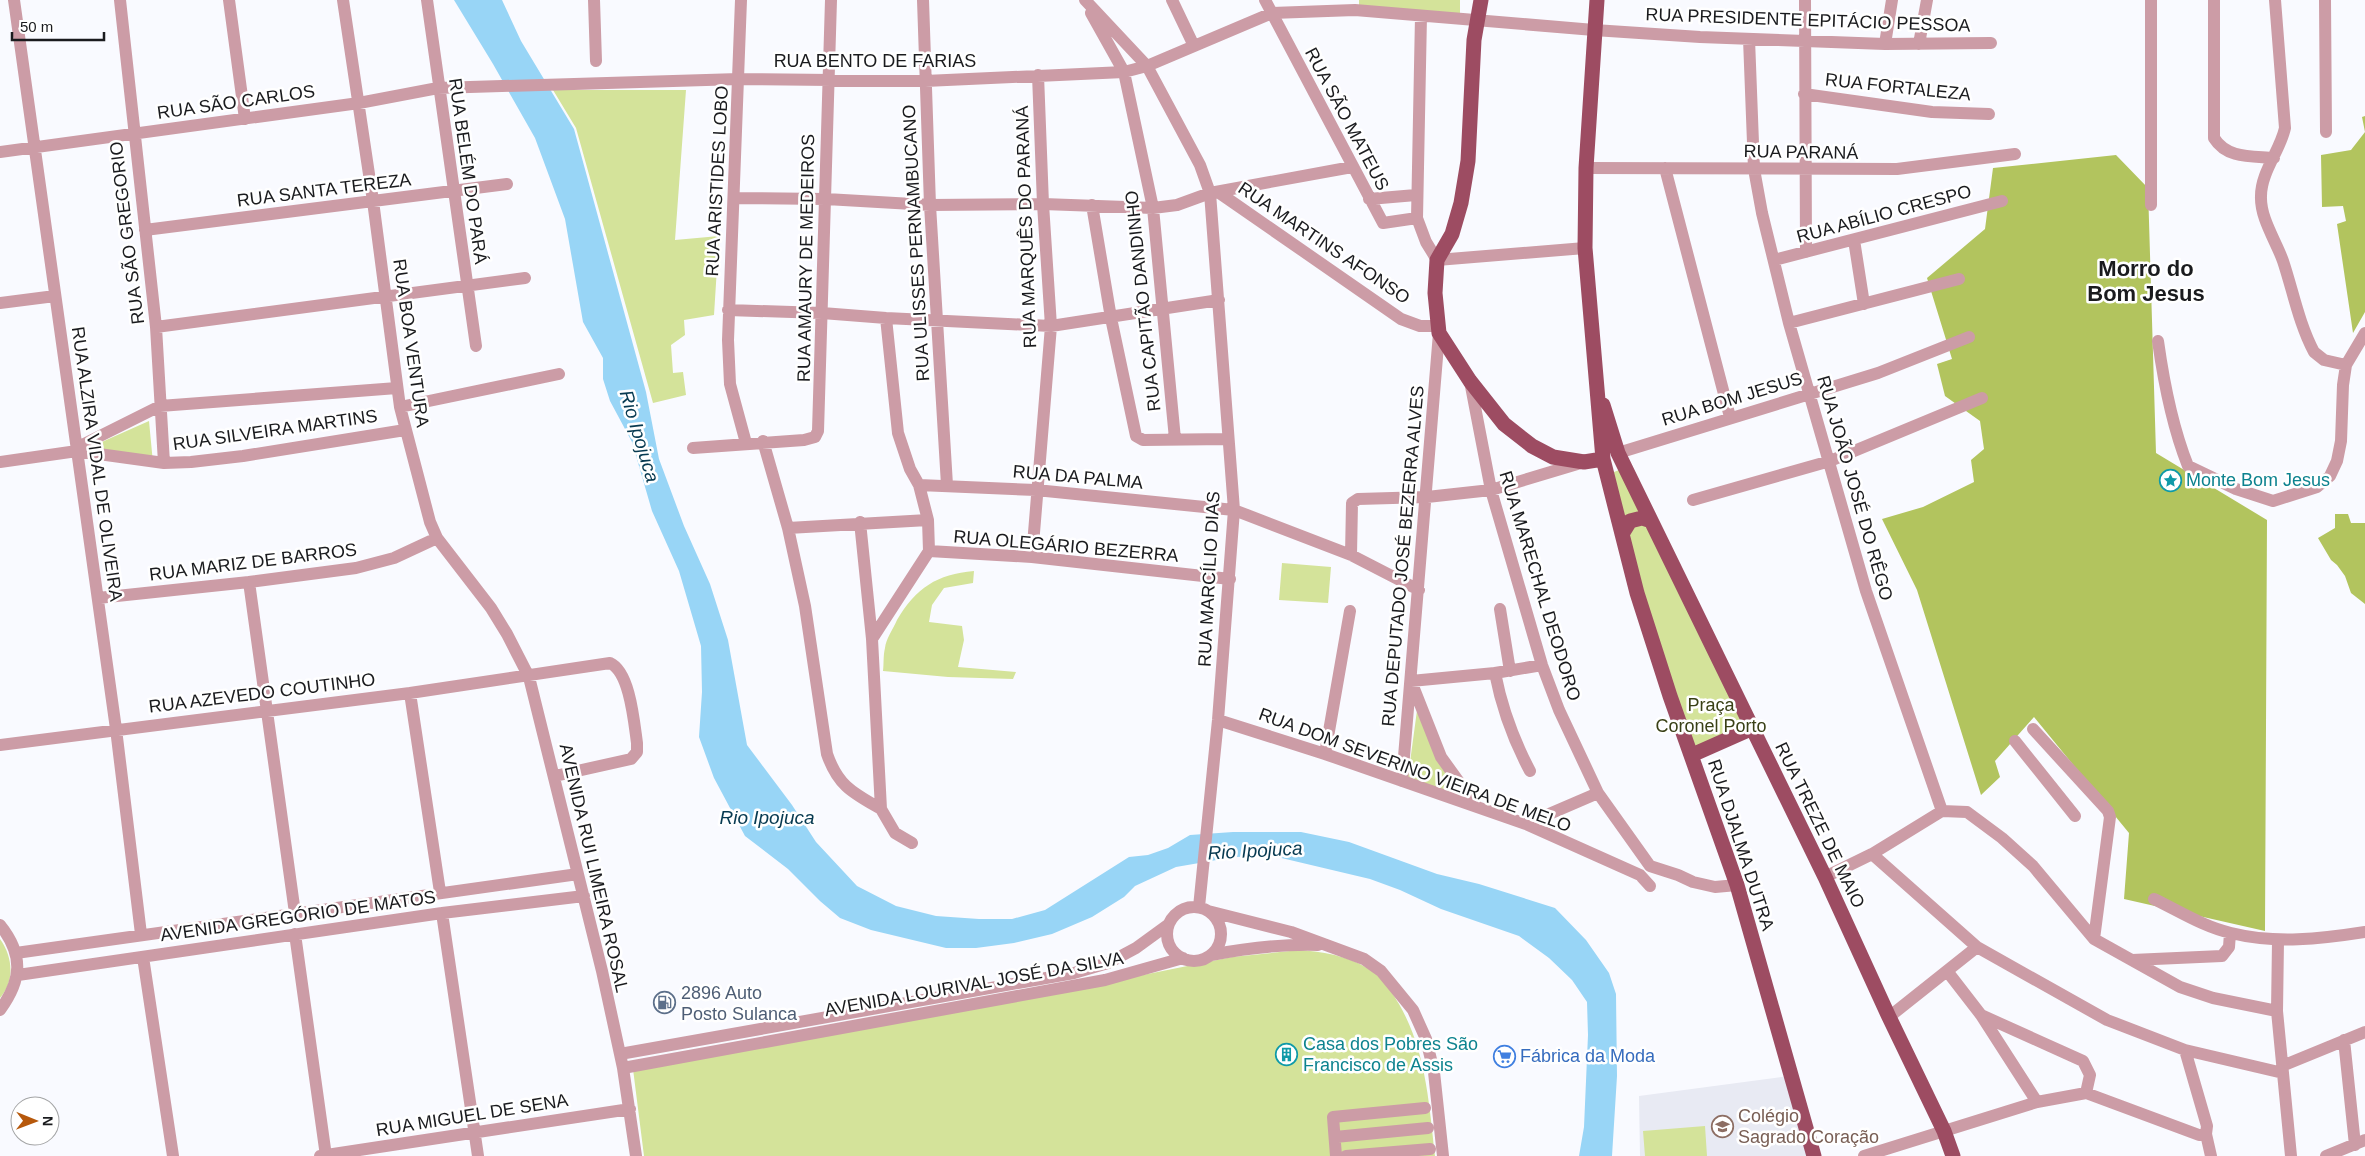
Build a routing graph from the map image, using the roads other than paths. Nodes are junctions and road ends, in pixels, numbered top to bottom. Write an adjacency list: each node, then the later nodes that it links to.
1 (14, 0): 47 (street, RUA ALZIRA VIDAL DE OLIVEIRA)
2 (120, 0): 46 (street, RUA SÃO GREGORIO)
3 (229, 0): 44 (street)
4 (343, 0): 42 (street, RUA BOA VENTURA)
5 (426, 0): 40 (street, RUA BELÉM DO PARÁ)
6 (594, 0): 32 (street)
7 (741, 0): 37 (street, RUA ARISTIDES LOBO)
8 (831, 0): 36 (street, RUA AMAURY DE MEDEIROS)
9 (923, 0): 38 (street, RUA ULISSES PERNAMBUCANO)
10 (1084, 0): 33 (street, RUA MARTINS AFONSO); 34 (street, RUA MARTINS AFONSO)
11 (1172, 0): 31 (street)
12 (1265, 0): 22 (street, RUA SÃO MATEUS)
13 (1481, 0): 24 (main road)
14 (1597, 0): 25 (main road)
15 (1804, 0): 27 (street)
16 (1892, 0): 29 (street)
17 (1927, 0): 30 (street)
18 (2151, 0): 68 (street)
19 (2214, 0): 50 (street)
20 (2275, 0): 50 (street)
21 (2325, 0): 45 (street)
22 (1272, 13): 23 (street, RUA PRESIDENTE EPITÁCIO PESSOA); 31 (street, RUA BENTO DE FARIAS); 51 (street, RUA SÃO MATEUS)
23 (1421, 16): 24 (street, RUA PRESIDENTE EPITÁCIO PESSOA); 59 (street)
24 (1478, 20): 25 (street, RUA PRESIDENTE EPITÁCIO PESSOA); 75 (main road)
25 (1594, 30): 26 (street, RUA PRESIDENTE EPITÁCIO PESSOA); 52 (main road)
26 (1749, 39): 27 (street, RUA PRESIDENTE EPITÁCIO PESSOA); 54 (street, RUA JOÃO JOSÉ DO RÊGO)
27 (1804, 40): 29 (street, RUA PRESIDENTE EPITÁCIO PESSOA); 41 (street)
28 (1991, 43): 30 (street, RUA PRESIDENTE EPITÁCIO PESSOA)
29 (1885, 44): 30 (street, RUA PRESIDENTE EPITÁCIO PESSOA)
30 (1919, 44)
31 (1194, 46): 33 (street, RUA BENTO DE FARIAS)
32 (596, 61)
33 (1147, 66): 34 (street, RUA BENTO DE FARIAS); 58 (street, RUA MARTINS AFONSO)
34 (1124, 72): 35 (street, RUA BENTO DE FARIAS); 69 (street, RUA CAPITÃO DANDINHO)
35 (1038, 75): 38 (street, RUA BENTO DE FARIAS); 65 (street, RUA MARQUÊS DO PARANÁ)
36 (828, 78): 37 (street, RUA BENTO DE FARIAS); 38 (street, RUA BENTO DE FARIAS); 61 (street, RUA AMAURY DE MEDEIROS)
37 (739, 79): 39 (street, RUA BENTO DE FARIAS); 60 (street, RUA ARISTIDES LOBO)
38 (925, 81): 66 (street, RUA ULISSES PERNAMBUCANO)
39 (477, 86): 40 (street, RUA SÃO CARLOS)
40 (438, 88): 42 (street, RUA SÃO CARLOS); 57 (street, RUA BELÉM DO PARÁ)
41 (1804, 94): 43 (street, RUA FORTALEZA); 55 (street)
42 (359, 103): 44 (street, RUA SÃO CARLOS); 63 (street, RUA BOA VENTURA)
43 (1989, 114)
44 (245, 119): 46 (street, RUA SÃO CARLOS)
45 (2326, 132)
46 (134, 134): 47 (street, RUA SÃO CARLOS); 71 (street, RUA SÃO GREGORIO)
47 (34, 148): 48 (street, RUA SÃO CARLOS); 81 (street, RUA ALZIRA VIDAL DE OLIVEIRA)
48 (0, 152)
49 (2015, 154): 55 (street, RUA PARANÁ)
50 (2274, 158): 99 (street)
51 (1352, 167): 58 (street); 62 (street, RUA SÃO MATEUS)
52 (1586, 168): 53 (street, RUA PARANÁ); 73 (main road)
53 (1665, 168): 54 (street, RUA PARANÁ); 108 (street)
54 (1754, 168): 55 (street, RUA PARANÁ); 76 (street, RUA JOÃO JOSÉ DO RÊGO)
55 (1804, 168): 74 (street)
56 (507, 184): 57 (street, RUA SANTA TEREZA)
57 (455, 191): 63 (street, RUA SANTA TEREZA); 79 (street, RUA BELÉM DO PARÁ)
58 (1214, 193): 69 (street); 82 (street, RUA MARCÍLIO DIAS); 94 (street, RUA MARTINS AFONSO)
59 (1416, 195): 62 (street); 70 (street)
60 (734, 198): 61 (street); 85 (street, RUA ARISTIDES LOBO)
61 (826, 199): 66 (street); 87 (street, RUA AMAURY DE MEDEIROS)
62 (1369, 199): 70 (street, RUA SÃO MATEUS)
63 (373, 201): 71 (street, RUA SANTA TEREZA); 80 (street, RUA BOA VENTURA)
64 (2002, 201): 72 (street, RUA ABÍLIO CRESPO)
65 (1043, 204): 66 (street); 67 (street); 92 (street, RUA MARQUÊS DO PARANÁ)
66 (930, 205): 90 (street, RUA ULISSES PERNAMBUCANO)
67 (1092, 205): 69 (street); 89 (street)
68 (2151, 205)
69 (1154, 208): 86 (street, RUA CAPITÃO DANDINHO)
70 (1417, 218): 75 (street)
71 (145, 230): 93 (street, RUA SÃO GREGORIO)
72 (1854, 240): 74 (street, RUA ABÍLIO CRESPO); 84 (street)
73 (1585, 248): 75 (street); 100 (main road)
74 (1806, 252): 76 (street, RUA ABÍLIO CRESPO)
75 (1437, 260): 94 (main road)
76 (1774, 260): 91 (street, RUA JOÃO JOSÉ DO RÊGO)
77 (525, 278): 79 (street)
78 (1959, 279): 84 (street)
79 (467, 285): 80 (street); 98 (street, RUA BELÉM DO PARÁ)
80 (386, 295): 93 (street); 103 (street, RUA BOA VENTURA)
81 (55, 296): 83 (street); 115 (street, RUA ALZIRA VIDAL DE OLIVEIRA)
82 (1219, 300): 86 (street); 111 (street, RUA MARCÍLIO DIAS)
83 (0, 303)
84 (1864, 304): 91 (street)
85 (728, 310): 87 (street); 113 (street, RUA ARISTIDES LOBO)
86 (1162, 310): 89 (street); 110 (street, RUA CAPITÃO DANDINHO)
87 (822, 313): 88 (street); 112 (street, RUA AMAURY DE MEDEIROS)
88 (886, 318): 90 (street); 122 (street)
89 (1111, 318): 92 (street); 110 (street)
90 (936, 321): 92 (street); 123 (street, RUA ULISSES PERNAMBUCANO)
91 (1789, 323): 104 (street, RUA JOÃO JOSÉ DO RÊGO)
92 (1050, 326): 124 (street, RUA MARQUÊS DO PARANÁ)
93 (156, 327): 106 (street, RUA SÃO GREGORIO)
94 (1439, 329): 102 (main road); 126 (street, RUA DEPUTADO JOSÉ BEZERRA ALVES)
95 (2365, 333): 99 (street)
96 (1969, 337): 104 (street, RUA BOM JESUS)
97 (2158, 341): 99 (street)
98 (476, 346)
99 (2346, 365)
100 (1595, 372): 116 (main road, RUA TREZE DE MAIO); 117 (main road, RUA DJALMA DUTRA)
101 (559, 374): 107 (street)
102 (1470, 381): 120 (main road); 125 (street, RUA MARECHAL DEODORO)
103 (397, 388): 106 (street); 107 (street, RUA BOA VENTURA)
104 (1810, 392): 108 (street, RUA BOM JESUS); 118 (street, RUA JOÃO JOSÉ DO RÊGO)
105 (1982, 398): 118 (street)
106 (160, 406): 115 (street); 121 (street, RUA SÃO GREGORIO)
107 (400, 407): 109 (street, RUA BOA VENTURA)
108 (1730, 417): 116 (street, RUA BOM JESUS)
109 (406, 430): 121 (street, RUA SILVEIRA MARTINS); 134 (street, RUA BOA VENTURA)
110 (1175, 439): 111 (street)
111 (1228, 439): 128 (street, RUA MARCÍLIO DIAS)
112 (763, 442): 113 (street); 132 (street)
113 (746, 443): 114 (street)
114 (693, 448)
115 (76, 449): 119 (street, RUA SILVEIRA MARTINS); 121 (street, RUA SILVEIRA MARTINS); 141 (street, RUA ALZIRA VIDAL DE OLIVEIRA)
116 (1618, 453): 130 (main road, RUA TREZE DE MAIO)
117 (1603, 459): 120 (main road); 133 (main road, RUA DJALMA DUTRA)
118 (1830, 461): 127 (street); 166 (street, RUA JOÃO JOSÉ DO RÊGO)
119 (0, 462)
120 (1584, 462): 125 (street)
121 (164, 463)
122 (919, 484): 123 (street, RUA DA PALMA); 129 (street)
123 (947, 485): 124 (street, RUA DA PALMA)
124 (1036, 490): 128 (street, RUA DA PALMA); 137 (street, RUA MARQUÊS DO PARANÁ)
125 (1491, 490): 126 (street); 145 (street, RUA MARECHAL DEODORO)
126 (1427, 497): 136 (street); 140 (street, RUA DEPUTADO JOSÉ BEZERRA ALVES)
127 (1693, 500)
128 (1234, 510): 136 (street, RUA DA PALMA); 138 (street, RUA MARCÍLIO DIAS)
129 (928, 520): 131 (street); 135 (street)
130 (1651, 521): 133 (main road); 153 (main road, RUA TREZE DE MAIO)
131 (860, 522): 132 (street); 144 (street)
132 (788, 528): 164 (street)
133 (1622, 534): 159 (main road, RUA DJALMA DUTRA)
134 (437, 538): 139 (street, RUA MARIZ DE BARROS); 148 (street, RUA BOA VENTURA)
135 (929, 551): 137 (street, RUA OLEGÁRIO BEZERRA); 144 (street)
136 (1351, 556): 140 (street, RUA DA PALMA)
137 (1032, 557): 138 (street, RUA OLEGÁRIO BEZERRA)
138 (1230, 578): 152 (street, RUA MARCÍLIO DIAS)
139 (249, 582): 141 (street, RUA MARIZ DE BARROS); 151 (street)
140 (1419, 590): 149 (street, RUA DEPUTADO JOSÉ BEZERRA ALVES)
141 (98, 598): 154 (street, RUA ALZIRA VIDAL DE OLIVEIRA)
142 (1500, 609): 146 (street)
143 (1350, 610): 158 (street)
144 (872, 639): 164 (street)
145 (1542, 665): 146 (street); 163 (street, RUA MARECHAL DEODORO)
146 (1510, 671): 147 (street)
147 (1495, 673): 149 (street); 160 (street)
148 (529, 677): 150 (street, RUA AZEVEDO COUTINHO); 161 (street, AVENIDA RUI LIMEIRA ROSAL); 161 (street, RUA AZEVEDO COUTINHO)
149 (1410, 681): 162 (street, RUA DEPUTADO JOSÉ BEZERRA ALVES); 165 (street)
150 (410, 693): 151 (street, RUA AZEVEDO COUTINHO); 175 (street)
151 (265, 711): 154 (street, RUA AZEVEDO COUTINHO); 179 (street)
152 (1218, 720): 158 (street, RUA DOM SEVERINO VIEIRA DE MELO); 178 (street, RUA MARCÍLIO DIAS)
153 (1753, 728): 159 (main road); 172 (main road, RUA TREZE DE MAIO)
154 (116, 729): 157 (street, RUA AZEVEDO COUTINHO); 185 (street, RUA ALZIRA VIDAL DE OLIVEIRA)
155 (2033, 729): 187 (street)
156 (2014, 741): 167 (street)
157 (0, 745)
158 (1326, 754): 162 (street, RUA DOM SEVERINO VIEIRA DE MELO)
159 (1692, 755): 173 (main road, RUA DJALMA DUTRA)
160 (1530, 771)
161 (555, 776): 171 (street, AVENIDA RUI LIMEIRA ROSAL)
162 (1402, 781): 165 (street, RUA DOM SEVERINO VIEIRA DE MELO)
163 (1598, 793): 168 (street); 173 (street, RUA MARECHAL DEODORO)
164 (881, 808): 169 (street)
165 (1477, 808): 168 (street, RUA DOM SEVERINO VIEIRA DE MELO)
166 (1942, 811): 170 (street); 187 (street)
167 (2075, 816)
168 (1526, 824): 174 (street, RUA DOM SEVERINO VIEIRA DE MELO)
169 (912, 843)
170 (1872, 854): 172 (street); 190 (street)
171 (578, 874): 175 (street, AVENIDA GREGÓRIO DE MATOS); 176 (street, AVENIDA RUI LIMEIRA ROSAL)
172 (1825, 877): 201 (main road, RUA TREZE DE MAIO)
173 (1737, 885): 229 (main road, RUA DJALMA DUTRA)
174 (1650, 886)
175 (440, 892): 179 (street, AVENIDA GREGÓRIO DE MATOS)
176 (584, 896): 180 (street, AVENIDA GREGÓRIO DE MATOS); 205 (street, AVENIDA RUI LIMEIRA ROSAL)
177 (2154, 899): 184 (street)
178 (1204, 909): 181 (street, AVENIDA LOURIVAL JOSÉ DA SILVA); 189 (street); 192 (street)
179 (295, 913): 185 (street, AVENIDA GREGÓRIO DE MATOS)
180 (442, 913): 186 (street, AVENIDA GREGÓRIO DE MATOS); 215 (street)
181 (1169, 924): 194 (street); 205 (street, AVENIDA LOURIVAL JOSÉ DA SILVA)
182 (0, 925): 191 (street)
183 (2365, 932): 188 (street)
184 (2230, 933): 188 (street); 195 (street)
185 (141, 934): 191 (street, AVENIDA GREGÓRIO DE MATOS)
186 (295, 934): 193 (street, AVENIDA GREGÓRIO DE MATOS); 223 (street)
187 (2094, 939): 195 (street)
188 (2278, 940): 199 (street)
189 (1330, 946): 192 (street, AVENIDA LOURIVAL JOSÉ DA SILVA); 228 (street)
190 (1978, 947): 196 (street); 204 (street)
191 (16, 953): 197 (street)
192 (1211, 955): 194 (street, AVENIDA LOURIVAL JOSÉ DA SILVA)
193 (144, 957): 197 (street, AVENIDA GREGÓRIO DE MATOS); 222 (street)
194 (1183, 958): 206 (street, AVENIDA LOURIVAL JOSÉ DA SILVA)
195 (2132, 960): 199 (street)
196 (1948, 971): 200 (street); 201 (street)
197 (18, 975): 198 (street)
198 (0, 1010)
199 (2277, 1011): 207 (street)
200 (1981, 1015): 208 (street); 209 (street)
201 (1888, 1017): 214 (main road, RUA TREZE DE MAIO)
202 (2365, 1032): 203 (street)
203 (2344, 1040): 207 (street); 219 (street)
204 (2185, 1050): 207 (street); 217 (street)
205 (620, 1054): 206 (street, AVENIDA RUI LIMEIRA ROSAL)
206 (622, 1068): 211 (street, AVENIDA RUI LIMEIRA ROSAL)
207 (2283, 1069): 233 (street)
208 (2086, 1093): 209 (street); 217 (street)
209 (2037, 1102): 214 (street)
210 (1425, 1108): 212 (street)
211 (630, 1109): 215 (street, RUA MIGUEL DE SENA); 225 (street, AVENIDA RUI LIMEIRA ROSAL)
212 (1374, 1113): 216 (street); 218 (street)
213 (1428, 1128): 216 (street)
214 (1944, 1131): 230 (street); 231 (main road, RUA TREZE DE MAIO)
215 (474, 1132): 223 (street, RUA MIGUEL DE SENA); 224 (street)
216 (1376, 1133): 218 (street); 221 (street)
217 (2206, 1134): 232 (street)
218 (1335, 1137): 226 (street)
219 (2360, 1142): 234 (street)
220 (1430, 1149): 221 (street)
221 (1378, 1155): 227 (street)
222 (173, 1156)
223 (324, 1156)
224 (478, 1156)
225 (636, 1156)
226 (1336, 1156)
227 (1346, 1156)
228 (1443, 1156)
229 (1814, 1156)
230 (1864, 1156)
231 (1953, 1156)
232 (2212, 1156)
233 (2291, 1156)
234 (2326, 1156)

